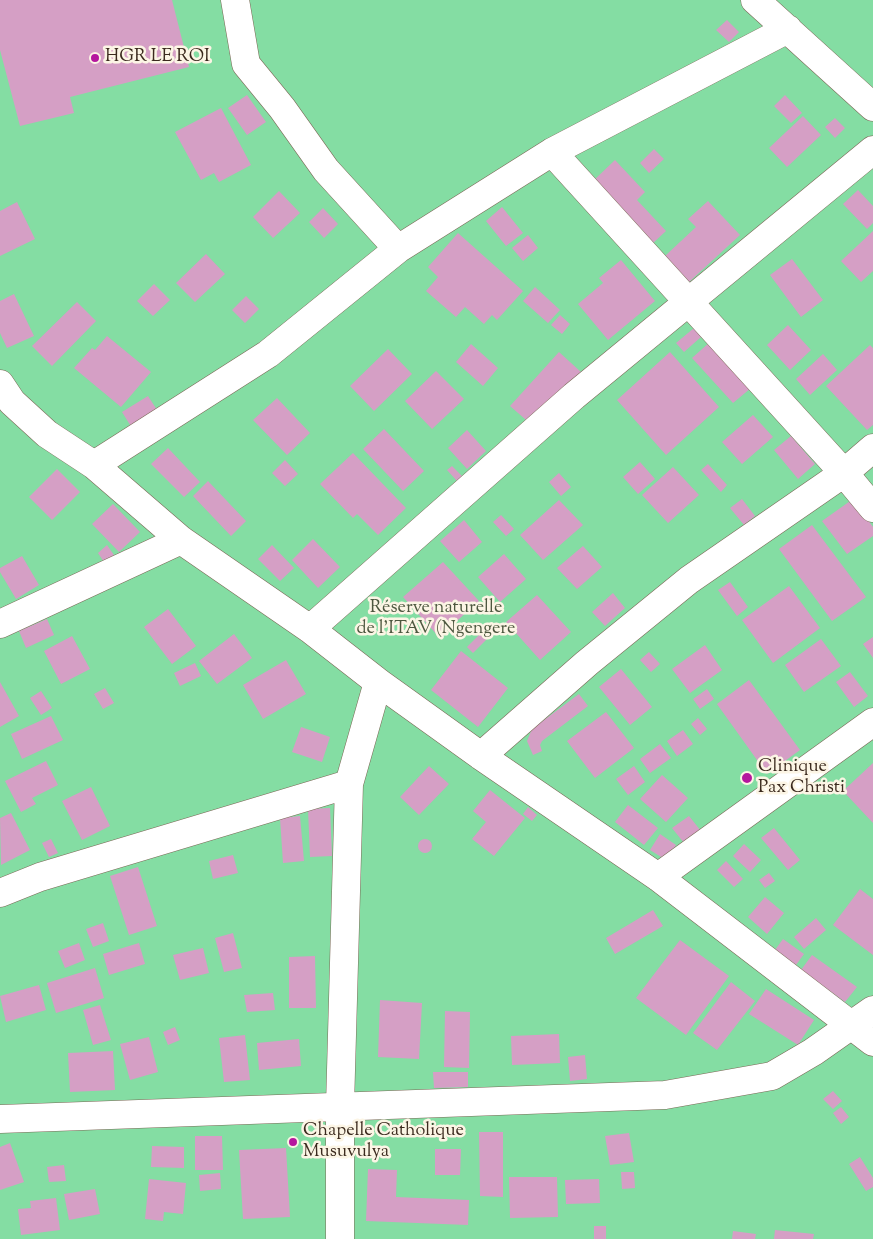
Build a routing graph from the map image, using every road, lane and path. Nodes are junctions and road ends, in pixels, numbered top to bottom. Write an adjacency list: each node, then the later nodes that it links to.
1 (235, 0): 7 (street)
2 (755, 0): 3 (street)
3 (788, 29): 4 (street); 6 (street)
4 (873, 107)
5 (873, 150): 8 (street)
6 (552, 152): 7 (street); 8 (street)
7 (398, 249): 11 (street)
8 (688, 304): 12 (street); 16 (street)
9 (0, 384): 11 (street)
10 (873, 448): 12 (street)
11 (94, 465): 14 (street)
12 (844, 473): 13 (street); 19 (street)
13 (873, 508)
14 (182, 540): 15 (street); 16 (street)
15 (0, 624)
16 (310, 629): 17 (street)
17 (378, 682): 19 (street); 20 (street)
18 (873, 722): 21 (street)
19 (481, 756): 21 (street)
20 (349, 784): 22 (street); 26 (street)
21 (658, 877): 24 (street)
22 (0, 893)
23 (873, 1010): 24 (street)
24 (850, 1026): 25 (street); 26 (street)
25 (873, 1042)
26 (340, 1106): 27 (street); 28 (street)
27 (0, 1119)
28 (340, 1239)

